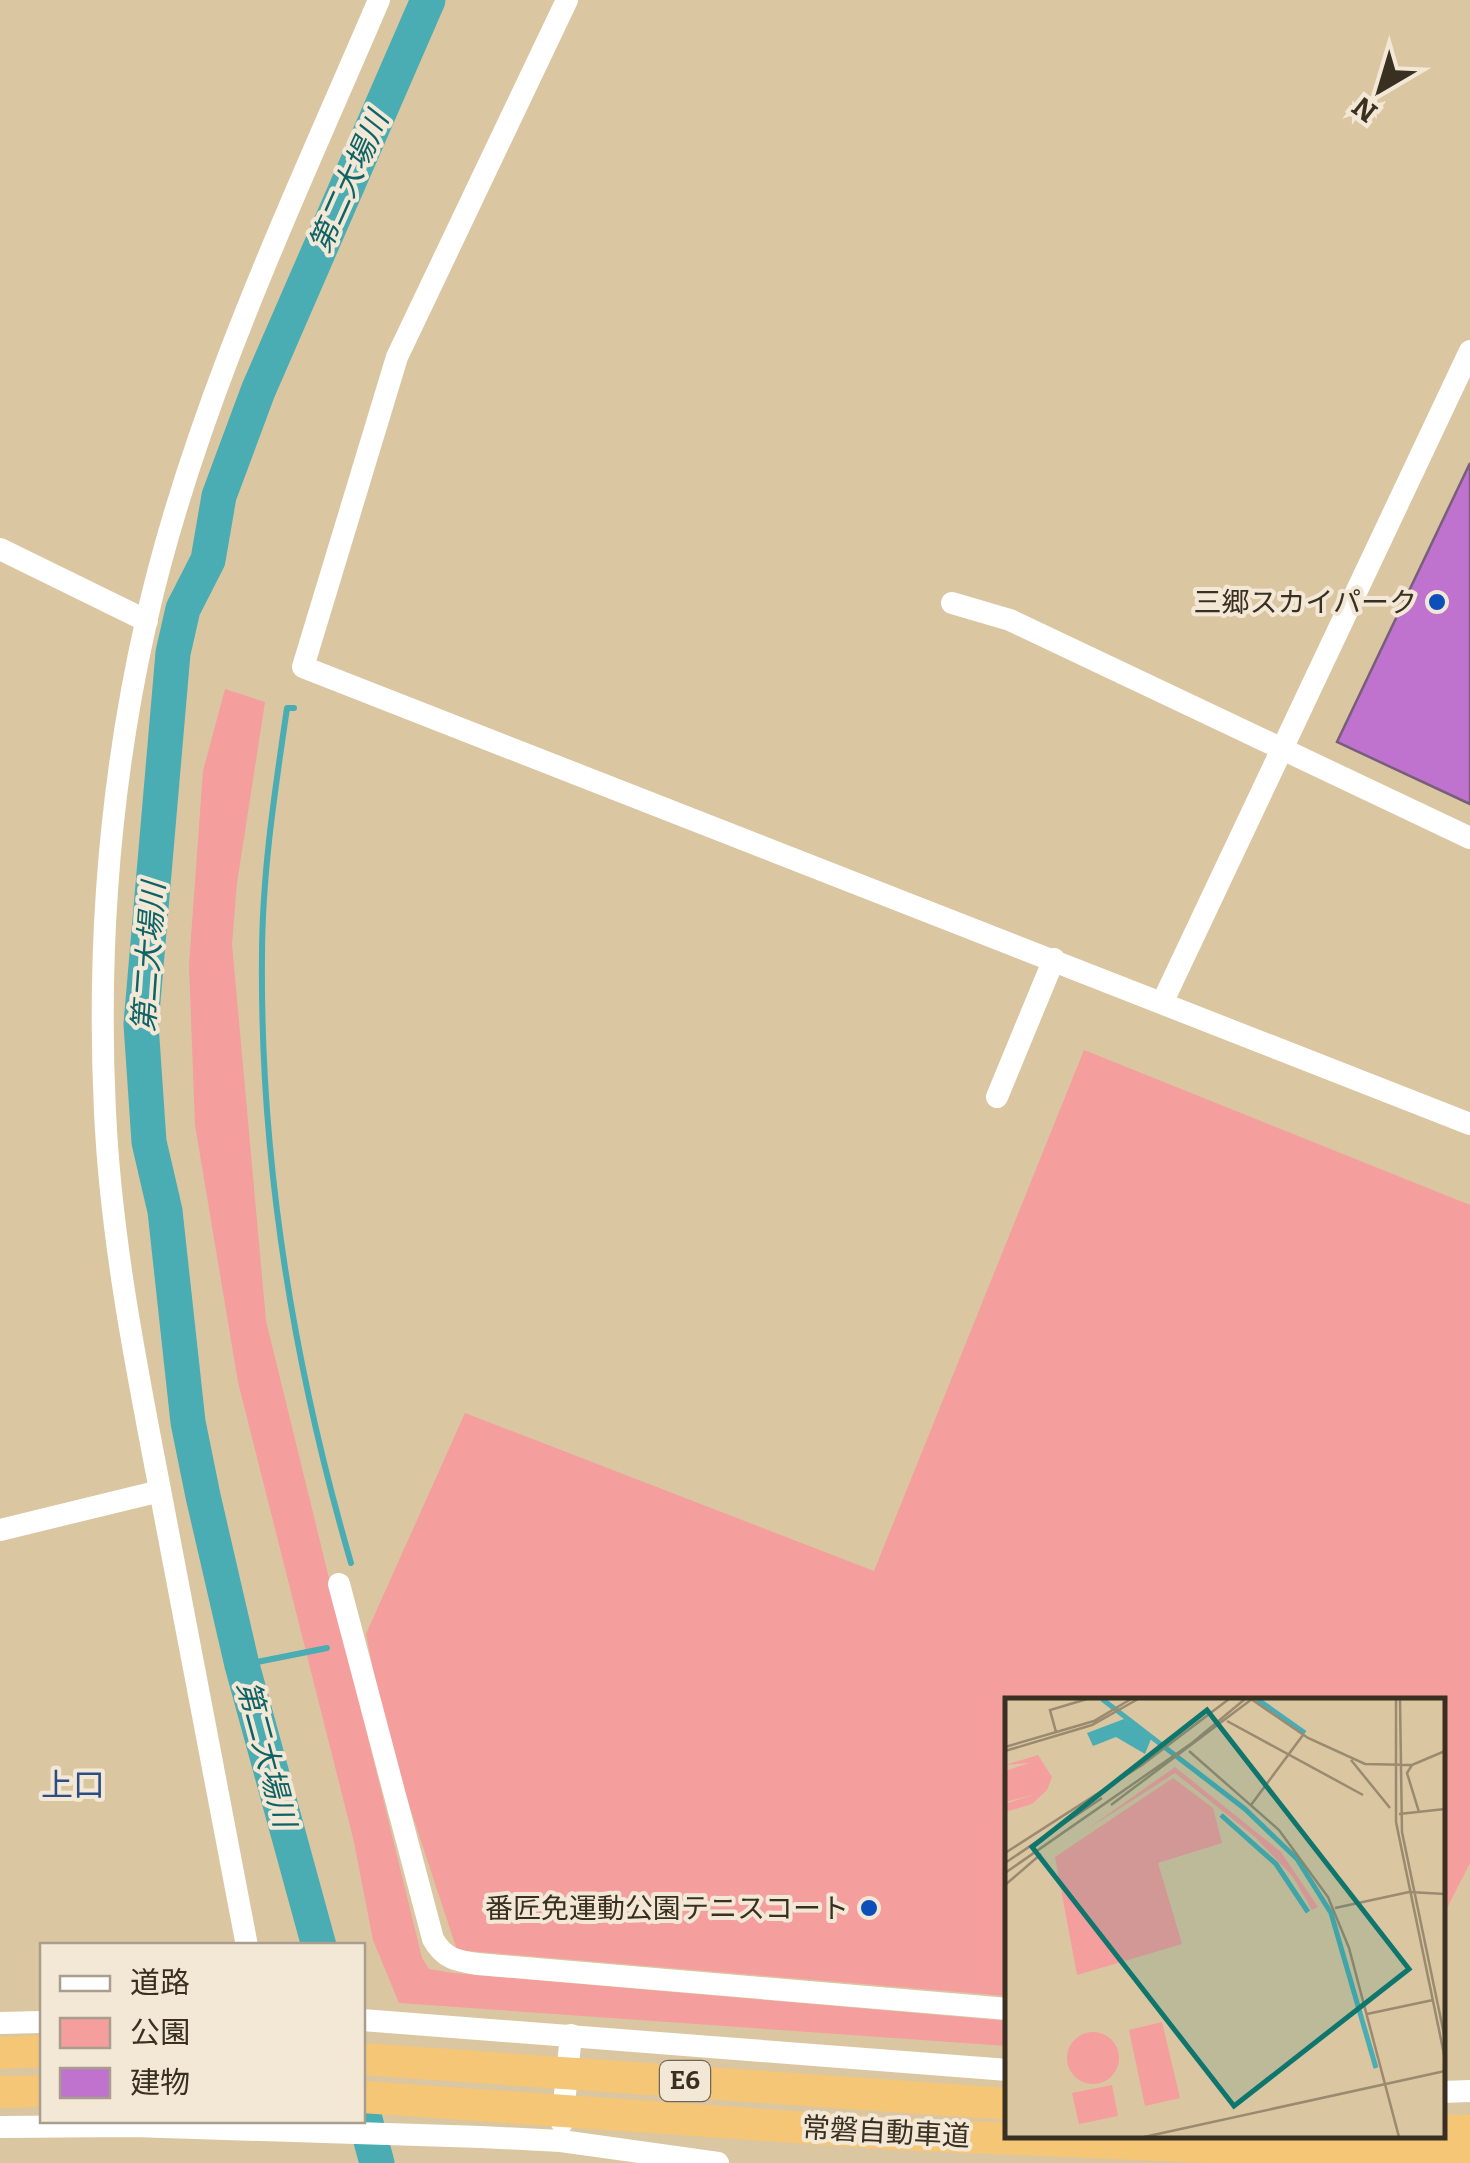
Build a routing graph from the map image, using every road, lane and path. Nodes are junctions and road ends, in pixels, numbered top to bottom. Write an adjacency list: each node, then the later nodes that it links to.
1 (379, 0): 6 (street)
2 (567, 0): 9 (street)
3 (1470, 351): 7 (street)
4 (0, 548): 6 (street)
5 (952, 604): 7 (street)
6 (146, 621): 13 (street)
7 (1282, 750): 8 (street); 10 (street)
8 (1470, 838)
9 (1054, 959): 10 (street); 11 (street)
10 (1163, 1001): 12 (street)
11 (998, 1097)
12 (1470, 1124)
13 (160, 1490): 14 (street); 16 (street)
14 (0, 1530)
15 (339, 1584): 17 (street)
16 (245, 1943)
17 (1005, 2009)
18 (365, 2020): 21 (street)
19 (40, 2022): 20 (street)
20 (0, 2023)
21 (571, 2035): 25 (street); 38 (street)
22 (40, 2051): 23 (highway)
23 (0, 2052)
24 (365, 2059): 31 (highway, 常磐自動車道 / E6)
25 (1005, 2070)
26 (40, 2091): 28 (highway)
27 (1470, 2091): 29 (street)
28 (0, 2092)
29 (1445, 2092)
30 (365, 2098): 36 (highway, 常磐自動車道 / E6)
31 (1005, 2104)
32 (133, 2123): 33 (street); 38 (street)
33 (0, 2127)
34 (1445, 2130): 35 (highway)
35 (1470, 2131)
36 (895, 2134): 39 (highway, 常磐自動車道 / E6); 41 (highway)
37 (1106, 2138): 42 (street)
38 (568, 2149): 40 (street)
39 (1470, 2158)
40 (718, 2163)
41 (1051, 2163)
42 (1100, 2163)

